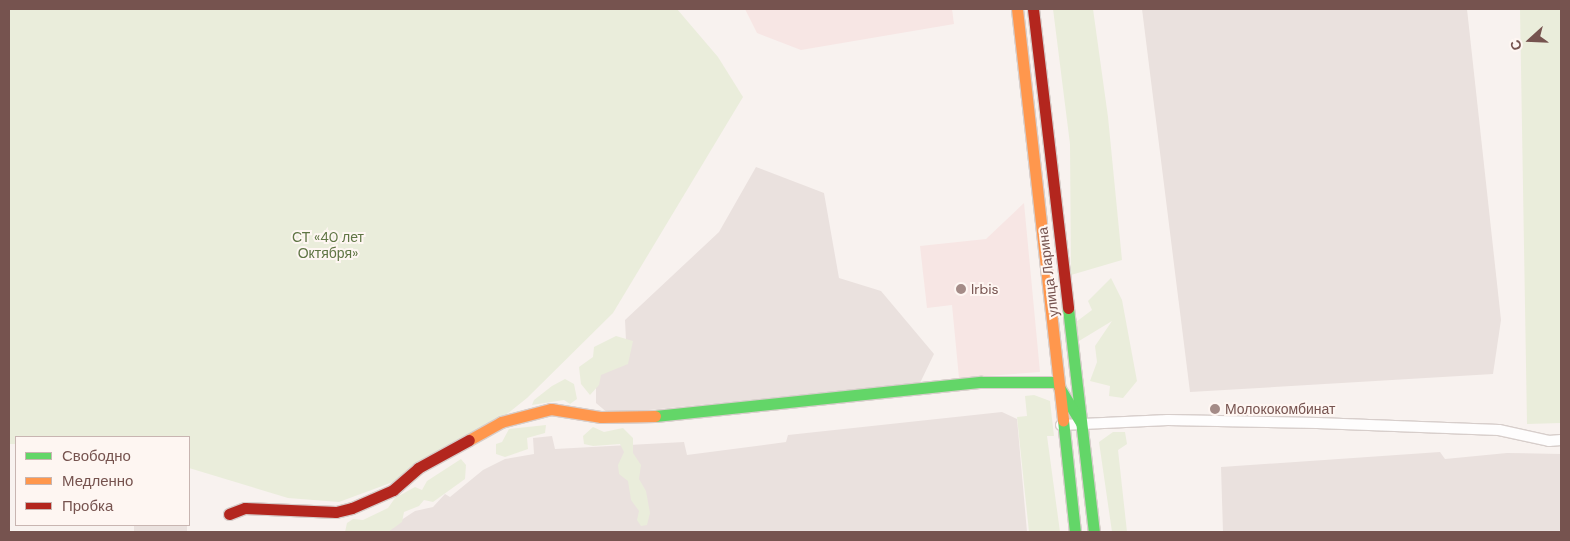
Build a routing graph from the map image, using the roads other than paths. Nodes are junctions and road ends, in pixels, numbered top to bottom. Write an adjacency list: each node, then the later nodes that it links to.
1 (1017, 9): 3 (main road, улица Ларина)
2 (1033, 9): 4 (main road, улица Ларина)
3 (1056, 382): 4 (main road); 5 (main road, улица Ларина); 7 (main road)
4 (1081, 423): 5 (street); 6 (street); 9 (main road, улица Ларина)
5 (1061, 425): 8 (main road, улица Ларина)
6 (1561, 440)
7 (230, 514)
8 (1074, 532)
9 (1094, 532)

